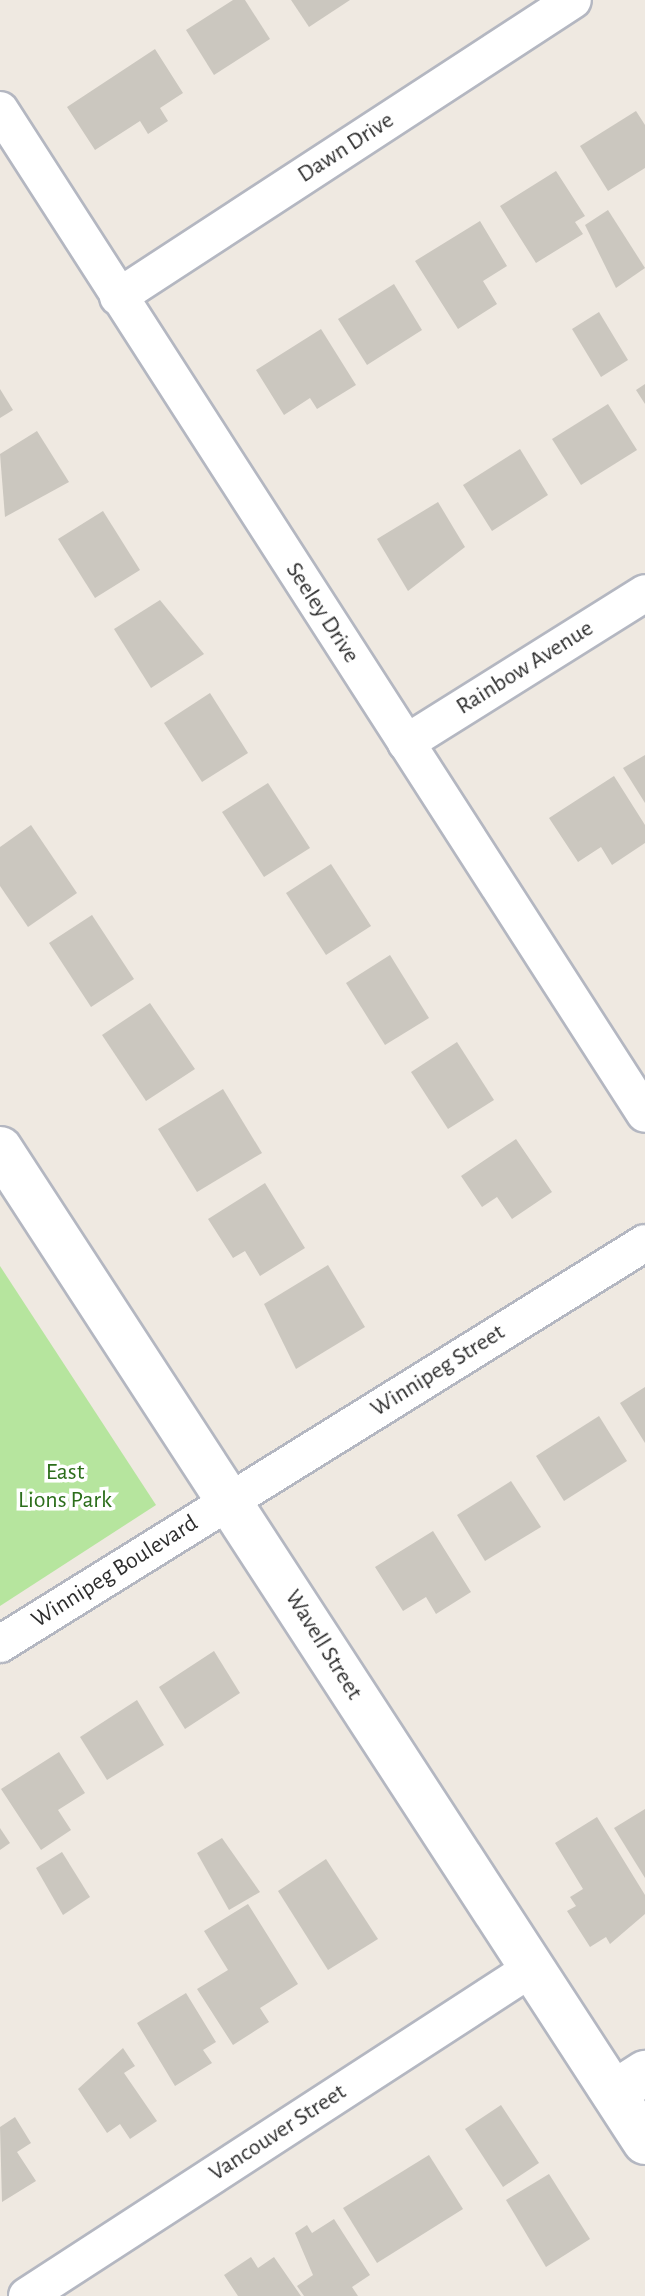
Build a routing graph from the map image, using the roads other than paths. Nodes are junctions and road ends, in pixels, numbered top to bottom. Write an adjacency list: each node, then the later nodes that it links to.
1 (573, 0): 3 (street, Dawn Drive)
2 (0, 110): 3 (street, Seeley Drive)
3 (118, 297): 5 (street, Seeley Drive)
4 (645, 593): 5 (street, Rainbow Avenue)
5 (406, 743): 6 (street, Seeley Drive)
6 (645, 1114)
7 (0, 1149): 9 (street, Wavell Street)
8 (645, 1243): 9 (street, Winnipeg Street)
9 (230, 1500): 10 (street, Winnipeg Boulevard); 11 (street, Wavell Street)
10 (0, 1644)
11 (529, 1970): 12 (street, Wavell Street); 14 (street, Vancouver Street)
12 (629, 2083): 13 (street, Wavell Street)
13 (645, 2142)
14 (64, 2286): 15 (street, Vancouver Street)
15 (27, 2296)

